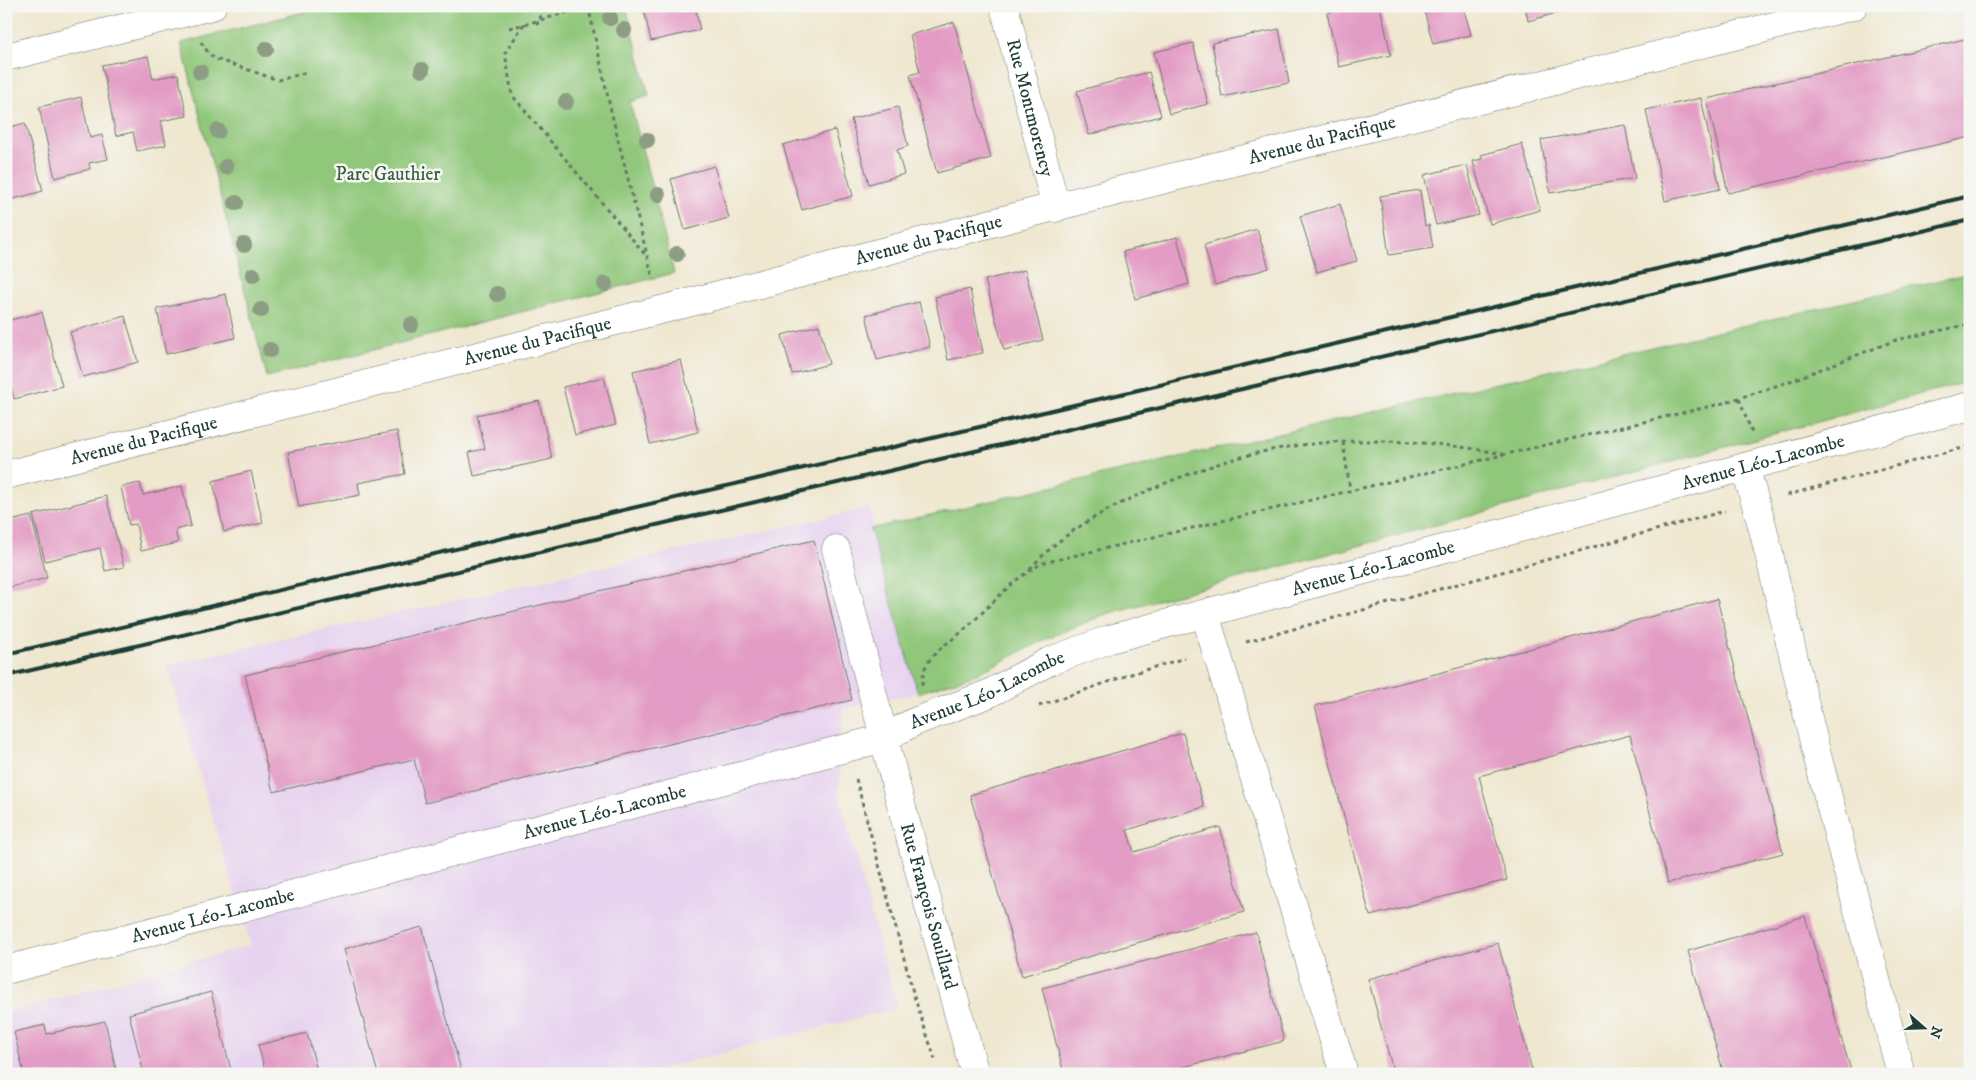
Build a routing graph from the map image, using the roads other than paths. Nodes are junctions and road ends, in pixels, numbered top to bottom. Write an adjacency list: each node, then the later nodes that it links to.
1 (212, 6): 4 (street)
2 (1004, 6): 5 (street, Rue Montmorency)
3 (1854, 6): 5 (street, Avenue du Pacifique)
4 (6, 57)
5 (1056, 208): 8 (street, Avenue du Pacifique)
6 (1970, 406): 7 (street, Avenue Léo-Lacombe)
7 (1745, 467): 10 (street, Avenue Léo-Lacombe); 15 (street)
8 (6, 475)
9 (836, 549): 11 (street, Rue François Souillard)
10 (1205, 614): 11 (street, Avenue Léo-Lacombe); 14 (street)
11 (884, 738): 12 (street, Avenue Léo-Lacombe); 13 (street, Rue François Souillard)
12 (6, 970)
13 (975, 1074)
14 (1344, 1074)
15 (1901, 1074)

